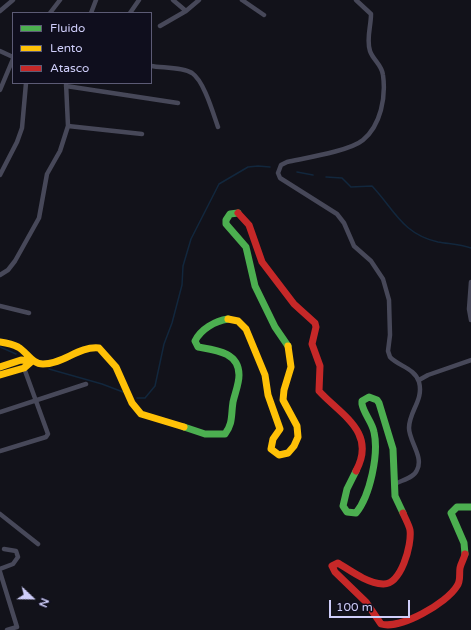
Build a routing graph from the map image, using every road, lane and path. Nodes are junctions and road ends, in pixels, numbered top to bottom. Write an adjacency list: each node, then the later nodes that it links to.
1 (12, 0): 9 (street)
2 (60, 0): 11 (street)
3 (96, 0): 12 (street)
4 (139, 0): 13 (street)
5 (173, 0): 10 (street)
6 (199, 0): 10 (street)
7 (242, 0): 14 (street)
8 (356, 0): 40 (street)
9 (0, 11)
10 (186, 11): 15 (street)
11 (51, 12)
12 (91, 12)
13 (131, 12)
14 (264, 15)
15 (160, 26)
16 (0, 51): 17 (street)
17 (12, 57)
18 (12, 60): 22 (street)
19 (152, 66): 25 (street)
20 (26, 84): 27 (street)
21 (66, 85): 23 (street); 24 (street)
22 (0, 90)
23 (178, 103)
24 (68, 126): 26 (street); 28 (street)
25 (218, 127)
26 (142, 134)
27 (0, 175)
28 (0, 275)
29 (471, 282): 31 (street)
30 (0, 306): 32 (street)
31 (470, 310): 33 (street)
32 (29, 313)
33 (471, 320)
34 (0, 342): 36 (street)
35 (471, 360): 40 (street)
36 (32, 361): 37 (street); 38 (street); 45 (street)
37 (0, 367)
38 (24, 368): 39 (street); 42 (street)
39 (0, 375)
40 (419, 380): 45 (street)
41 (86, 384): 42 (street)
42 (37, 401): 43 (street); 44 (street)
43 (0, 412)
44 (0, 451)
45 (394, 484): 46 (street)
46 (471, 507)
47 (0, 514): 48 (street)
48 (38, 544)
49 (4, 549): 50 (street)
50 (0, 570): 51 (street)
51 (7, 630)

